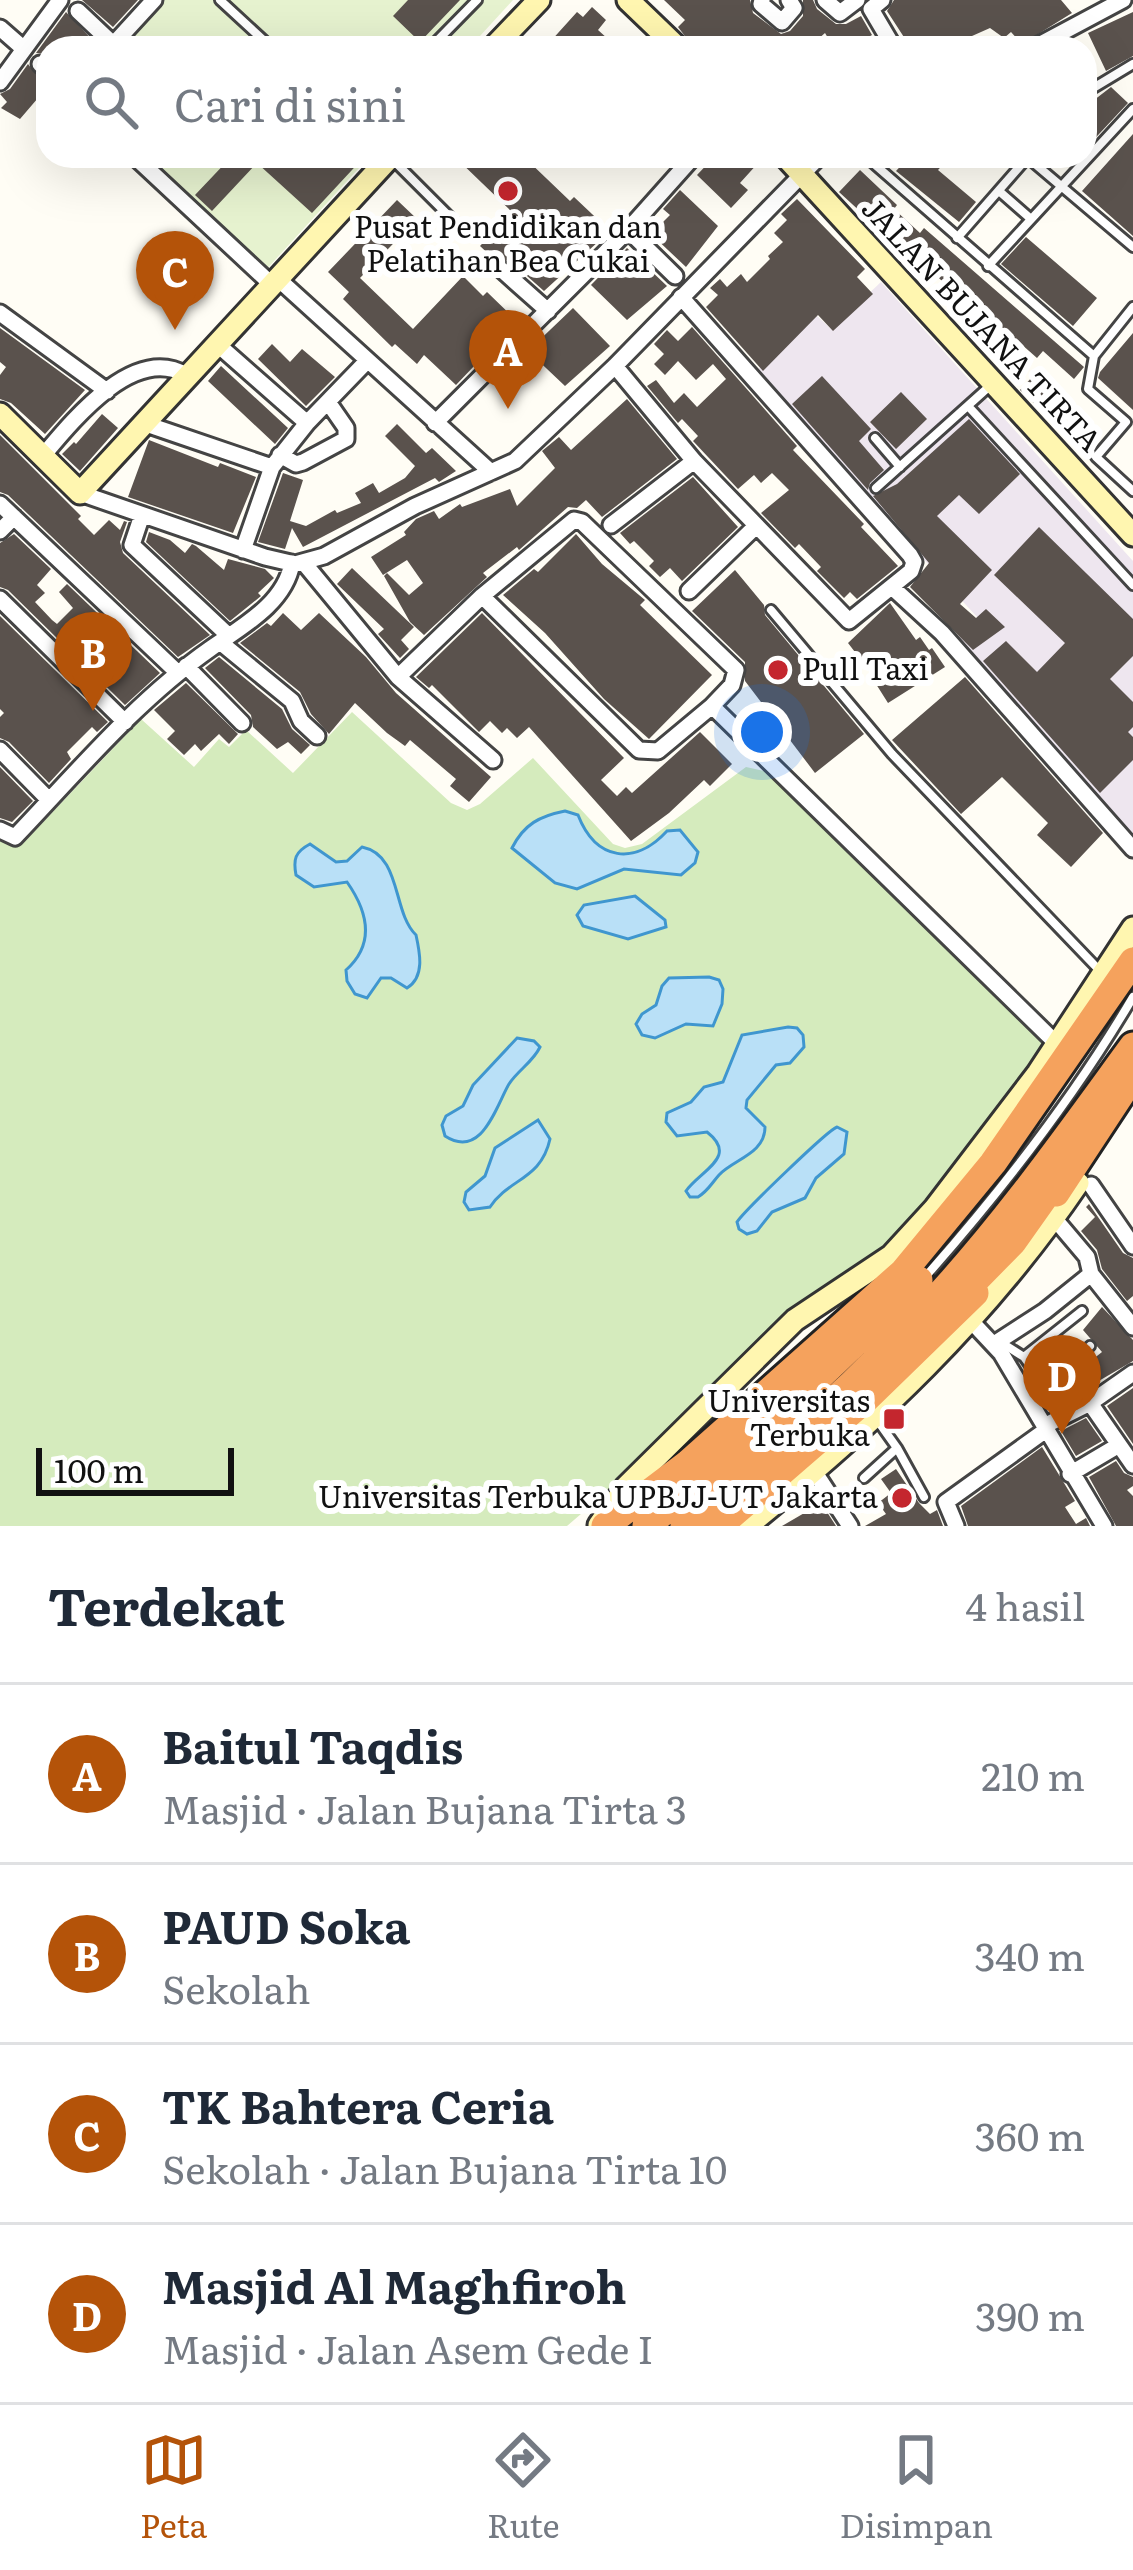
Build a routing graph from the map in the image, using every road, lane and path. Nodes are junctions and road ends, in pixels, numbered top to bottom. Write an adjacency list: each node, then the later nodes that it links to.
1 (60, 0): 25 (street)
2 (126, 0): 15 (street)
3 (154, 0): 15 (street)
4 (220, 0): 19 (lane)
5 (477, 0): 20 (lane)
6 (539, 0): 21 (main road)
7 (628, 0): 22 (main road)
8 (762, 0): 9 (street)
9 (789, 0)
10 (825, 0): 12 (street)
11 (1123, 0): 13 (street)
12 (870, 3): 23 (street)
13 (1096, 5): 24 (street)
14 (78, 11): 17 (street)
15 (140, 15): 18 (street)
16 (0, 28): 25 (street)
17 (102, 36)
18 (121, 36)
19 (259, 36)
20 (442, 36)
21 (505, 36)
22 (666, 36)
23 (888, 36)
24 (1051, 36)
25 (24, 50): 27 (street)
26 (1133, 64): 28 (lane)
27 (0, 82)
28 (1097, 86)
29 (1133, 109): 30 (lane)
30 (1097, 149)
31 (147, 168): 52 (street)
32 (379, 168): 52 (main road)
33 (402, 168): 46 (lane)
34 (683, 168): 45 (street)
35 (796, 168): 41 (main road, JALAN BUJANA TIRTA)
36 (807, 168): 41 (street)
37 (878, 168): 47 (lane)
38 (1019, 168): 43 (lane)
39 (1041, 168): 42 (lane)
40 (1080, 168): 42 (lane)
41 (801, 173): 53 (street); 62 (main road, JALAN BUJANA TIRTA)
42 (1062, 188): 44 (lane); 48 (lane)
43 (999, 191): 44 (lane); 47 (lane)
44 (1031, 219): 49 (lane)
45 (628, 230): 51 (street); 55 (street)
46 (467, 234)
47 (957, 238): 49 (lane)
48 (1133, 247)
49 (988, 266): 58 (lane)
50 (502, 270): 55 (street)
51 (675, 276)
52 (273, 280): 57 (main road); 59 (street)
53 (681, 297): 60 (street); 90 (street)
54 (1133, 307): 58 (lane)
55 (548, 311): 69 (street)
56 (0, 313): 63 (street)
57 (216, 343): 61 (main road); 68 (street)
58 (1094, 356): 70 (lane)
59 (367, 361): 64 (street); 69 (street)
60 (615, 366): 74 (street); 76 (street)
61 (186, 375): 63 (street); 67 (main road)
62 (993, 383): 65 (lane); 86 (main road, JALAN BUJANA TIRTA)
63 (107, 391): 72 (street)
64 (328, 402): 68 (street); 73 (street)
65 (968, 406): 75 (lane); 89 (lane)
66 (0, 414): 72 (main road)
67 (143, 423): 73 (street); 79 (main road)
68 (307, 423): 73 (street)
69 (435, 423): 76 (street)
70 (1130, 426): 78 (lane)
71 (874, 438): 75 (lane)
72 (42, 458): 79 (main road)
73 (276, 461): 87 (street)
74 (694, 461): 83 (street); 84 (street)
75 (900, 467): 77 (lane)
76 (491, 472): 88 (street)
77 (876, 488)
78 (1133, 491)
79 (80, 493): 81 (street)
80 (0, 505): 82 (street)
81 (142, 515): 87 (street); 95 (street)
82 (14, 517): 85 (street); 96 (street)
83 (611, 525)
84 (755, 526): 90 (street); 91 (street)
85 (0, 531)
86 (1133, 535)
87 (243, 550): 88 (street)
88 (298, 563): 95 (street); 97 (street)
89 (1133, 585)
90 (893, 588): 106 (street)
91 (689, 591)
92 (482, 596): 97 (street); 98 (street); 98 (street)
93 (0, 598): 99 (street)
94 (771, 610): 109 (lane)
95 (225, 639): 96 (street); 101 (street)
96 (182, 669): 99 (street); 100 (street)
97 (398, 676): 103 (street)
98 (712, 706): 113 (street)
99 (124, 722): 104 (street)
100 (242, 723)
101 (317, 736)
102 (0, 750): 104 (street)
103 (493, 760)
104 (50, 800): 105 (street)
105 (0, 830)
106 (1133, 849)
107 (1133, 928): 109 (main road)
108 (1133, 961): 138 (highway)
109 (1103, 974): 113 (main road)
110 (1133, 974): 139 (highway)
111 (1133, 994): 140 (highway)
112 (1133, 1034): 141 (lane)
113 (1058, 1044): 138 (main road)
114 (1133, 1046): 141 (highway)
115 (1133, 1073): 142 (highway); 143 (highway)
116 (1133, 1090): 118 (main road)
117 (1091, 1185): 119 (street)
118 (1054, 1218): 120 (street); 122 (main road)
119 (1133, 1246)
120 (1091, 1274): 123 (street); 124 (street)
121 (1082, 1311): 126 (lane)
122 (972, 1322): 124 (street); 129 (main road)
123 (1133, 1327)
124 (998, 1343): 126 (lane); 130 (street)
125 (1090, 1346): 126 (lane)
126 (1024, 1357)
127 (1133, 1373): 128 (street)
128 (1090, 1403): 130 (street); 131 (street)
129 (874, 1417): 132 (lane); 134 (main road)
130 (1045, 1428): 135 (street); 146 (street)
131 (1119, 1445): 133 (street); 135 (street)
132 (897, 1448): 136 (lane); 137 (lane)
133 (1133, 1465)
134 (814, 1472): 144 (main road); 145 (street)
135 (1070, 1474): 147 (street)
136 (863, 1478)
137 (925, 1497)
138 (602, 1526)
139 (623, 1526)
140 (648, 1526)
141 (680, 1526)
142 (701, 1526)
143 (719, 1526)
144 (747, 1526)
145 (850, 1526)
146 (956, 1526)
147 (1104, 1526)

